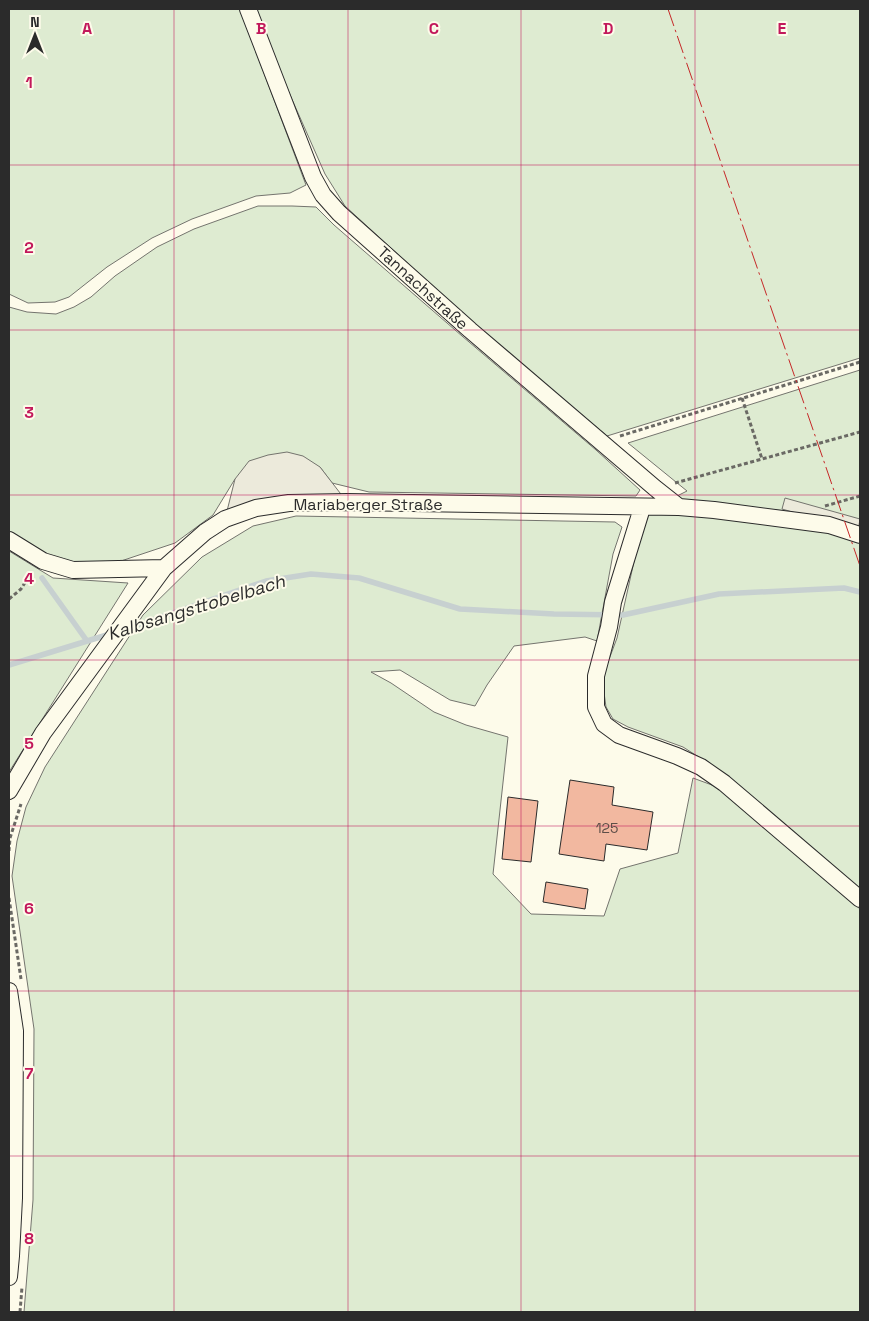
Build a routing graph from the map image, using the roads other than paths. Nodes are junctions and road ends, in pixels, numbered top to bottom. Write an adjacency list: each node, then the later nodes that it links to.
1 (248, 9): 2 (street, Tannachstraße)
2 (679, 507): 3 (street, Mariaberger Straße); 4 (street, Mariaberger Straße)
3 (642, 508): 6 (street, Mariaberger Straße); 8 (street)
4 (860, 535)
5 (9, 540): 6 (street)
6 (164, 568): 7 (street, Mariaberger Straße)
7 (9, 790)
8 (860, 899)
9 (9, 991): 10 (street)
10 (9, 1277)

